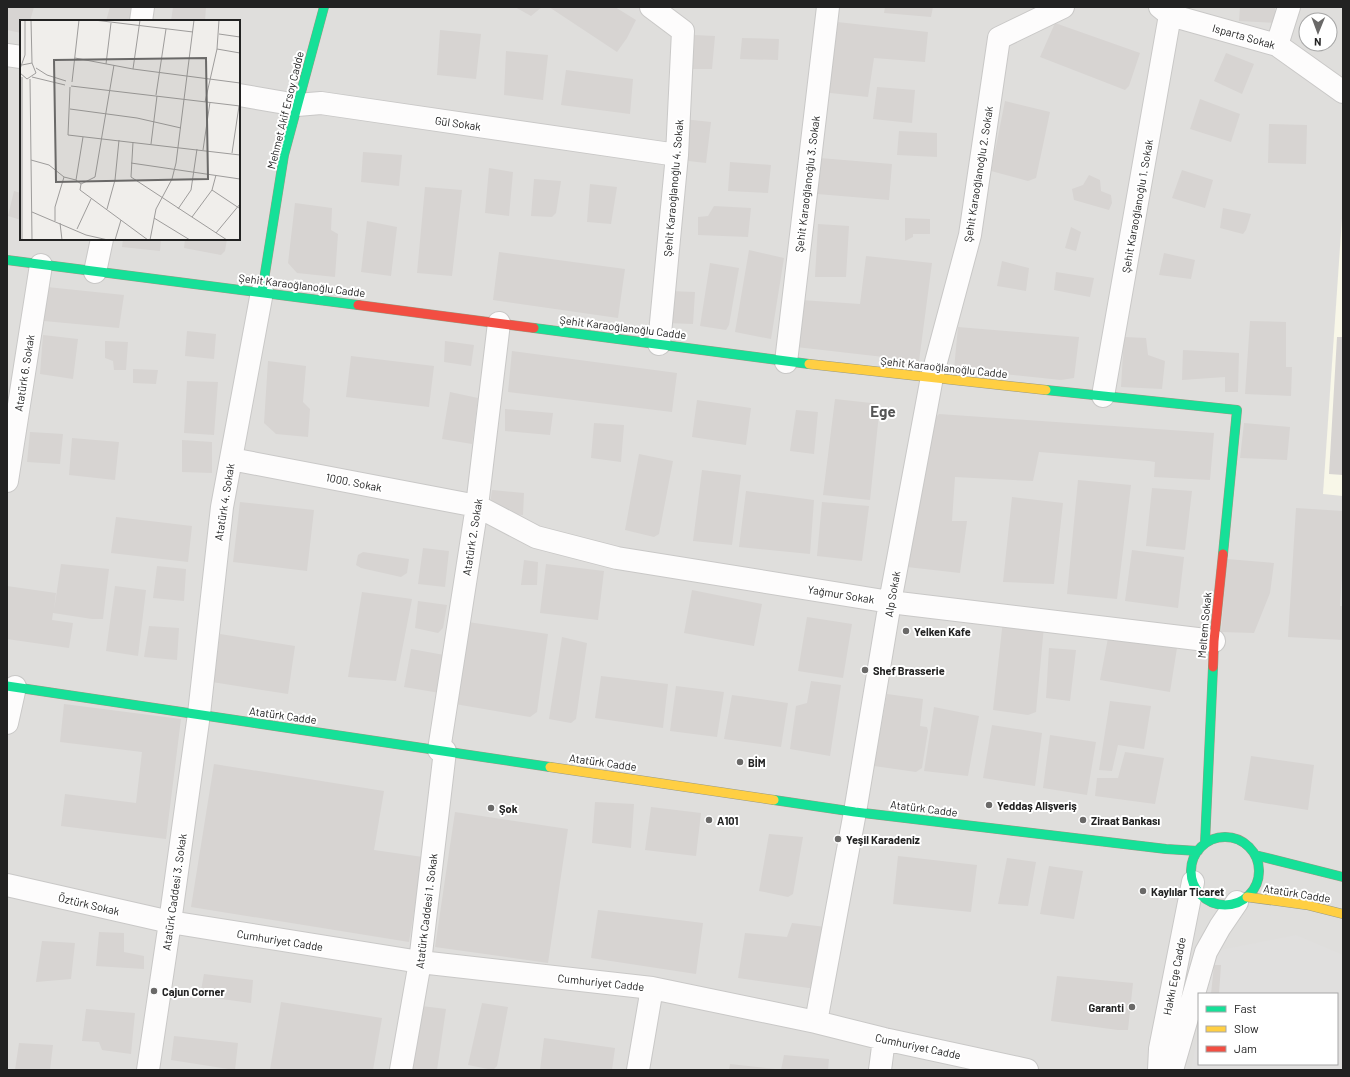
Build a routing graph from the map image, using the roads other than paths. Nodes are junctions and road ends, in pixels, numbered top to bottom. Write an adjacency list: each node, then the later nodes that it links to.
1 (143, 7): 8 (street)
2 (324, 7): 14 (street, Mehmet Akif Ersoy Cadde)
3 (651, 7): 15 (street, Şehit Karaoğlanoğlu 4. Sokak)
4 (828, 7): 23 (street, Şehit Karaoğlanoğlu 3. Sokak)
5 (1063, 7): 24 (street, Şehit Karaoğlanoğlu 2. Sokak)
6 (1288, 7): 9 (street)
7 (1165, 11): 9 (street, Isparta Sokak); 25 (street, Şehit Karaoğlanoğlu 1. Sokak)
8 (142, 20)
9 (1277, 44): 12 (street, Isparta Sokak)
10 (7, 55): 11 (street)
11 (20, 58)
12 (1343, 92)
13 (240, 95): 14 (street, Gül Sokak)
14 (297, 105): 15 (street, Gül Sokak); 20 (street, Mehmet Akif Ersoy Cadde)
15 (677, 156): 22 (street, Şehit Karaoğlanoğlu 4. Sokak)
16 (102, 240): 19 (street)
17 (7, 260): 18 (street, Şehit Karaoğlanoğlu Cadde)
18 (41, 265): 19 (street, Şehit Karaoğlanoğlu Cadde); 28 (street, Atatürk 6. Sokak)
19 (95, 272): 20 (street, Şehit Karaoğlanoğlu Cadde)
20 (262, 292): 21 (street, Şehit Karaoğlanoğlu Cadde); 27 (street, Atatürk 4. Sokak)
21 (499, 323): 22 (street, Şehit Karaoğlanoğlu Cadde); 29 (street, Atatürk 2. Sokak)
22 (659, 344): 23 (street, Şehit Karaoğlanoğlu Cadde)
23 (786, 362): 24 (street, Şehit Karaoğlanoğlu Cadde)
24 (932, 377): 25 (street, Şehit Karaoğlanoğlu Cadde); 30 (street, Alp Sokak)
25 (1103, 396): 26 (street, Şehit Karaoğlanoğlu Cadde)
26 (1237, 410): 31 (street, Meltem Sokak)
27 (231, 459): 29 (street, 1000. Sokak); 33 (street, Atatürk 4. Sokak)
28 (7, 481)
29 (477, 506): 30 (street, Yağmur Sokak); 35 (street, Atatürk 2. Sokak)
30 (890, 602): 31 (street, Yağmur Sokak); 36 (street, Alp Sokak)
31 (1214, 641): 37 (street, Meltem Sokak)
32 (11, 686): 33 (street, Atatürk Cadde); 34 (street)
33 (199, 714): 35 (street, Atatürk Cadde); 45 (street, Atatürk Caddesi 3. Sokak)
34 (7, 723)
35 (442, 750): 36 (street, Atatürk Cadde); 46 (street, Atatürk Caddesi 1. Sokak)
36 (854, 812): 38 (street, Atatürk Cadde); 48 (street, Alp Sokak)
37 (1205, 843): 38 (street); 39 (street)
38 (1198, 850): 41 (street)
39 (1254, 855): 40 (street); 43 (street)
40 (1343, 877)
41 (1192, 882): 43 (street); 55 (street, Hakkı Ege Cadde)
42 (7, 885): 45 (street, Öztürk Sokak)
43 (1242, 900): 44 (street, Atatürk Cadde); 56 (street, Hakkı Ege Cadde)
44 (1343, 914)
45 (170, 922): 46 (street, Cumhuriyet Cadde); 50 (street, Atatürk Caddesi 3. Sokak)
46 (420, 962): 47 (street, Cumhuriyet Cadde); 51 (street, Atatürk Caddesi 1. Sokak)
47 (652, 988): 48 (street, Cumhuriyet Cadde); 52 (street)
48 (816, 1022): 49 (street, Cumhuriyet Cadde)
49 (884, 1040): 53 (street); 54 (street, Cumhuriyet Cadde)
50 (148, 1070)
51 (401, 1070)
52 (638, 1070)
53 (880, 1070)
54 (1026, 1070)
55 (1159, 1070)
56 (1172, 1070)

